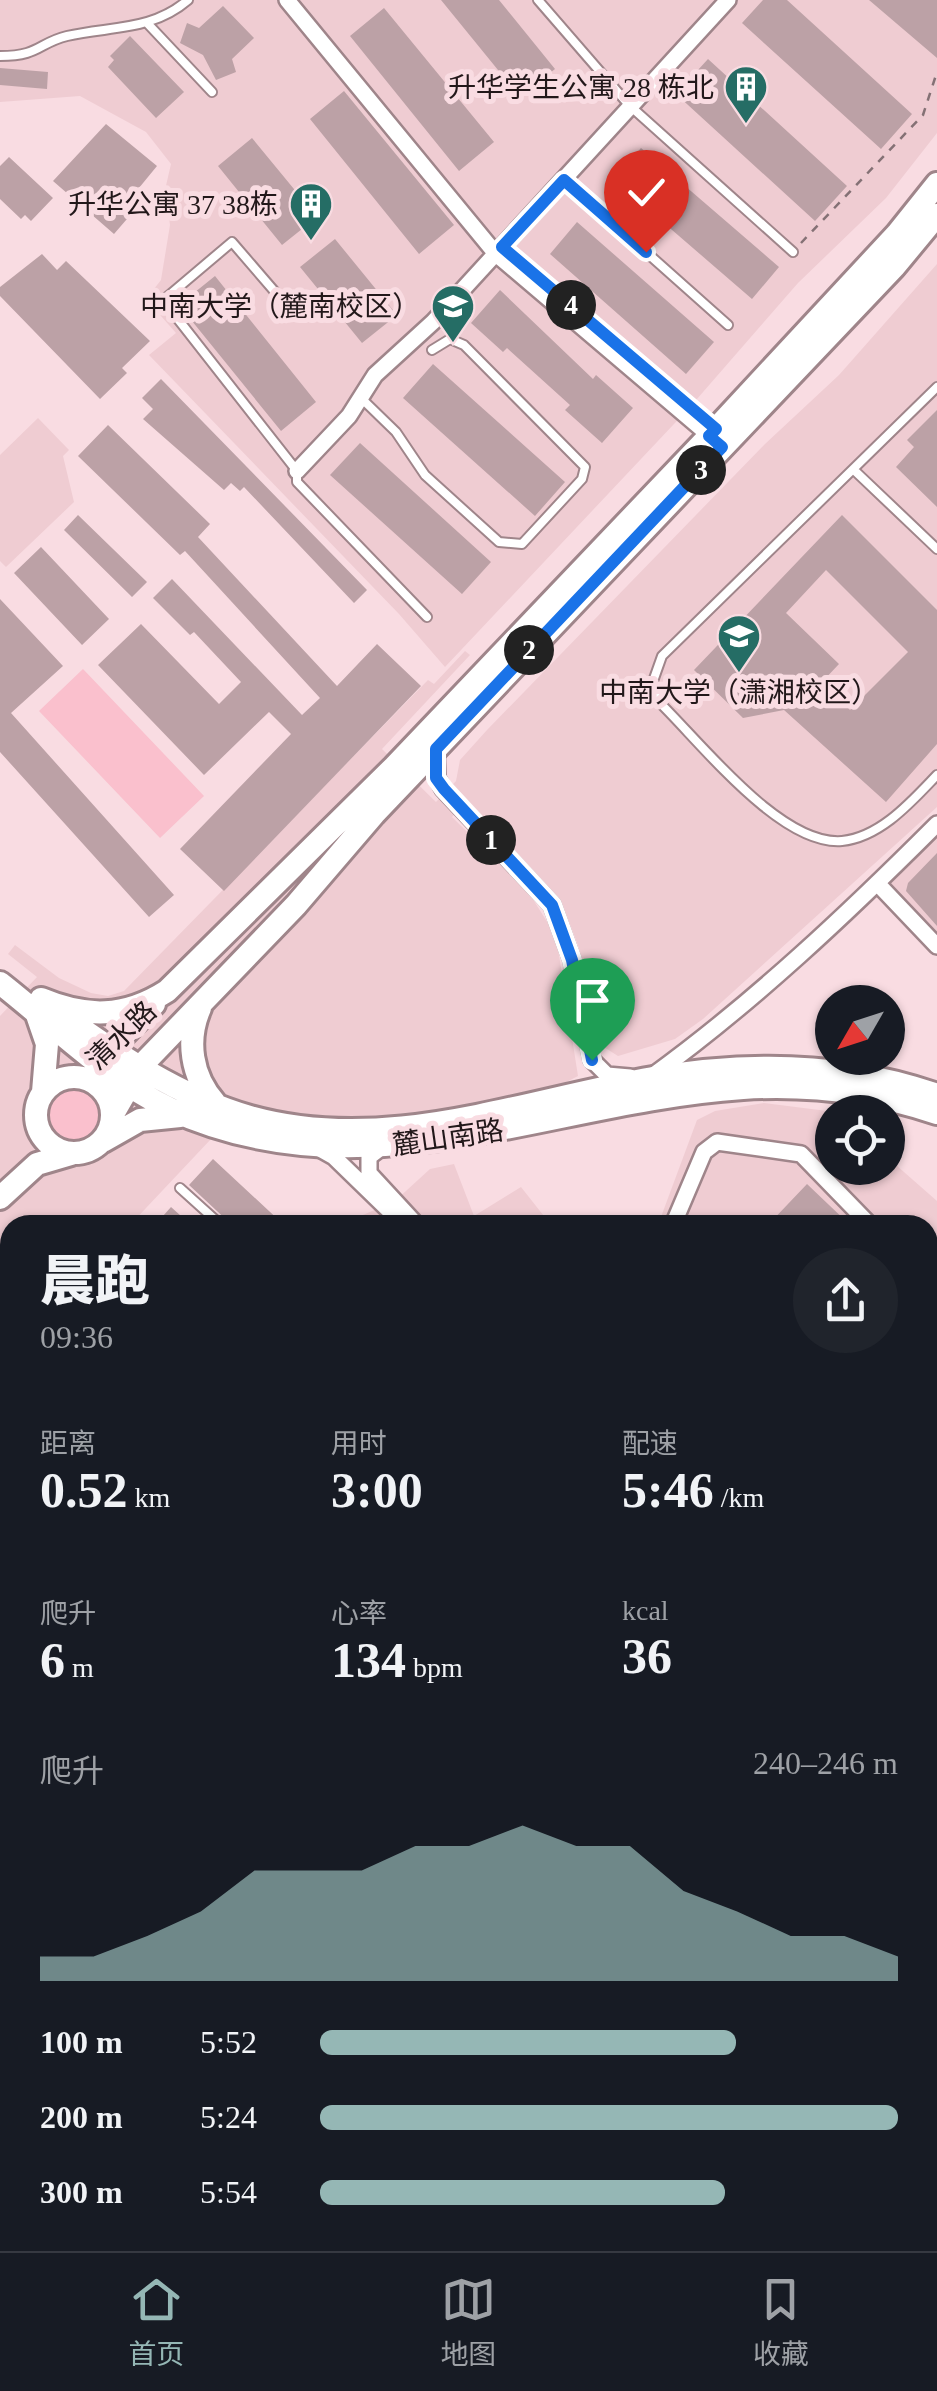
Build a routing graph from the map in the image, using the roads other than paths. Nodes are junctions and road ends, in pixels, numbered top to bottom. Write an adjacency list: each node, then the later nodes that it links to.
1 (188, 0): 6 (lane)
2 (286, 0): 13 (street)
3 (299, 0): 13 (street)
4 (538, 0): 9 (lane)
5 (728, 0): 9 (street)
6 (148, 24): 7 (lane); 8 (lane)
7 (0, 56)
8 (212, 92)
9 (629, 105): 10 (street); 14 (lane)
10 (564, 180): 13 (street); 16 (lane)
11 (937, 184): 20 (main road)
12 (937, 216): 20 (main road)
13 (499, 250): 19 (street); 20 (street)
14 (793, 252)
15 (288, 307): 22 (lane)
16 (728, 325)
17 (432, 350): 19 (lane)
18 (937, 387): 21 (lane)
19 (361, 398): 22 (street)
20 (719, 438): 25 (main road, 清水路); 32 (main road, 清水路)
21 (854, 470): 23 (lane); 26 (lane)
22 (297, 471): 24 (lane)
23 (937, 549)
24 (428, 618)
25 (436, 749): 33 (main road, 清水路); 40 (street)
26 (937, 775)
27 (937, 824): 28 (street)
28 (877, 883): 29 (street); 35 (street)
29 (937, 946)
30 (0, 967): 34 (main road, 麓山南路)
31 (0, 983): 34 (main road, 麓山南路)
32 (166, 991): 34 (main road); 36 (main road, 清水路)
33 (203, 1002): 39 (main road, 清水路); 43 (main road)
34 (38, 1004): 36 (main road, 麓山南路); 41 (main road)
35 (702, 1038): 37 (street); 40 (street)
36 (104, 1055): 38 (main road, 清水路); 39 (main road, 麓山南路)
37 (715, 1070): 40 (main road, 麓山南路); 42 (main road, 麓山南路)
38 (74, 1076): 41 (main road); 45 (main road)
39 (134, 1076): 43 (main road, 麓山南路); 45 (main road, 清水路); 46 (main road, 麓山南路)
40 (648, 1079): 43 (main road, 麓山南路)
41 (43, 1092): 47 (main road)
42 (937, 1095)
43 (218, 1105)
44 (937, 1113): 50 (main road, 麓山南路)
45 (113, 1114): 48 (main road)
46 (193, 1118): 48 (main road); 49 (main road, 麓山南路)
47 (36, 1120): 51 (main road); 52 (main road)
48 (100, 1143): 51 (main road)
49 (310, 1144): 50 (main road, 麓山南路); 56 (street)
50 (382, 1147): 57 (street)
51 (72, 1154): 54 (main road)
52 (0, 1184)
53 (180, 1188): 55 (lane)
54 (0, 1198)
55 (209, 1215)
56 (394, 1215)
57 (408, 1215)
58 (677, 1215): 59 (street)
59 (860, 1215)

